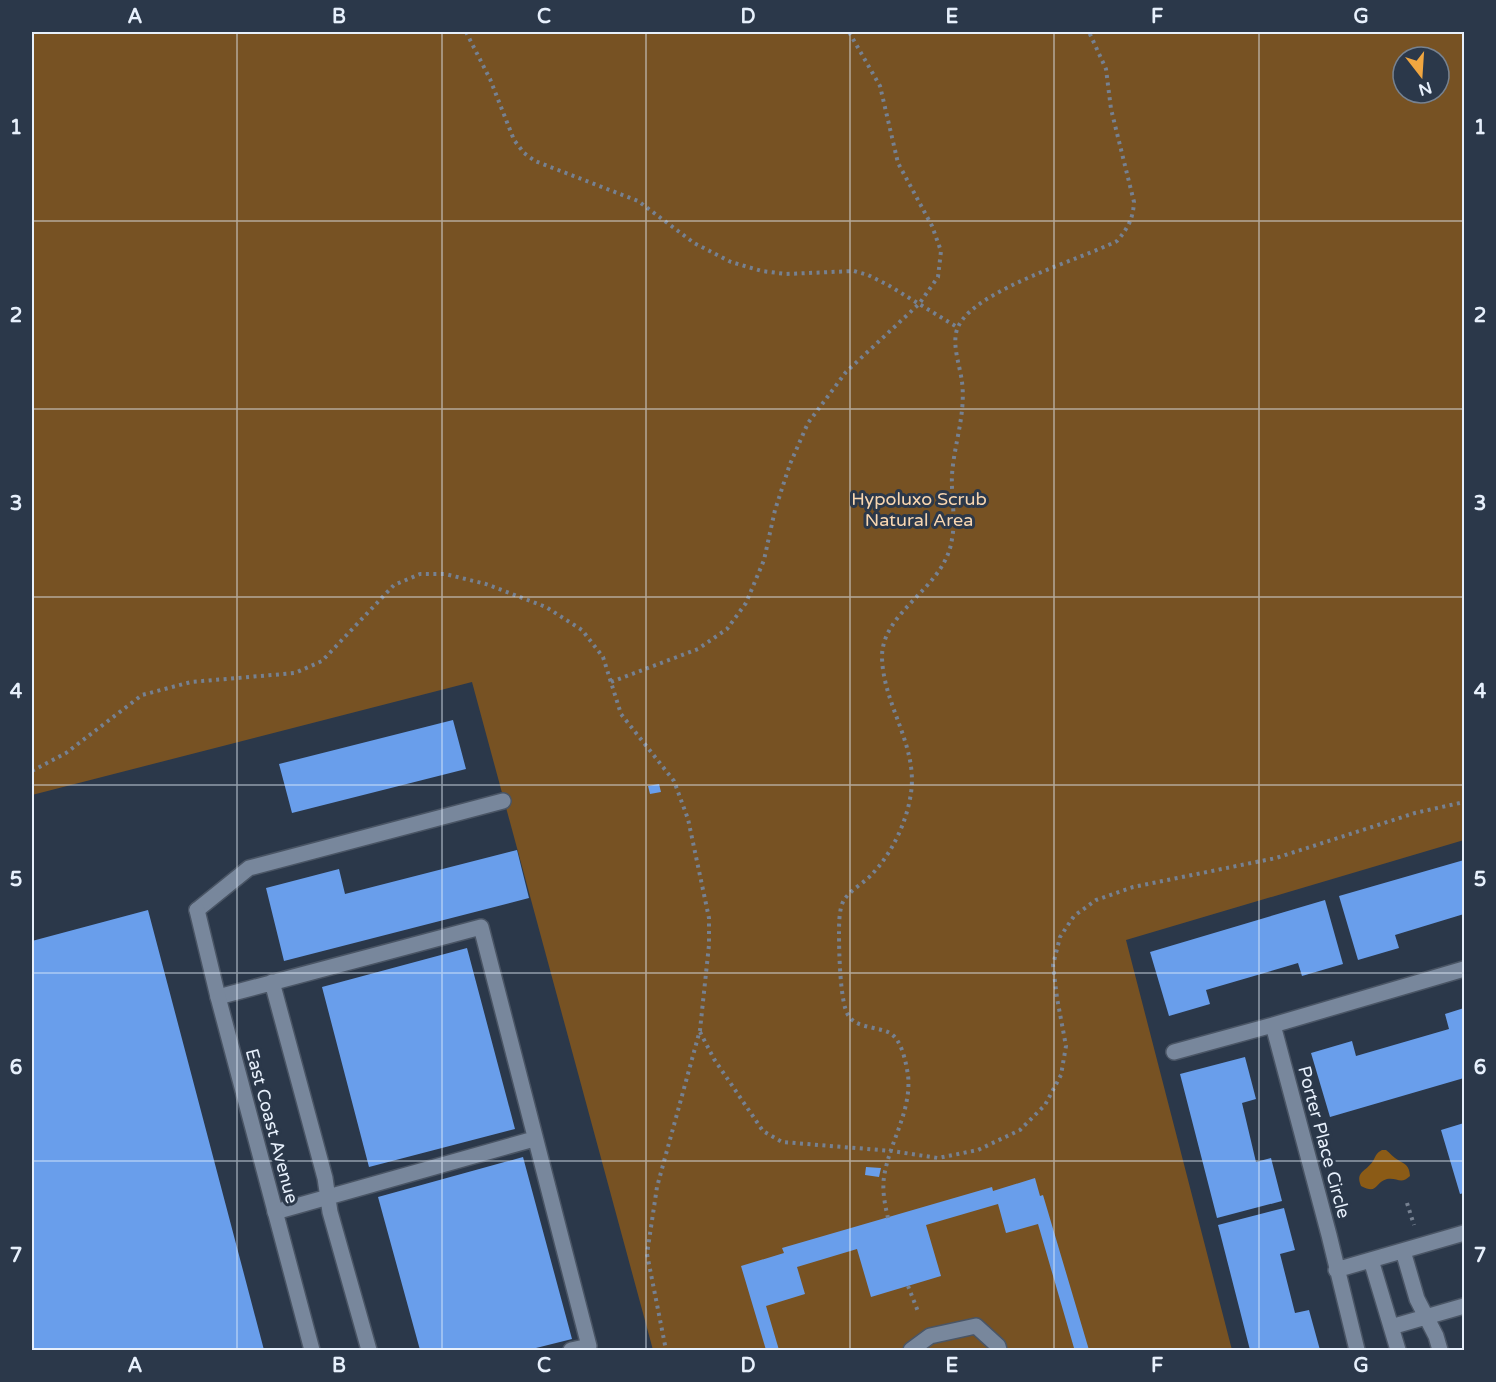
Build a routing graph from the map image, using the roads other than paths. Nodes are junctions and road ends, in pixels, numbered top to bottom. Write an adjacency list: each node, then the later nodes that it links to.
1 (503, 801): 4 (street, East Coast Avenue)
2 (1464, 969): 5 (street)
3 (272, 982): 4 (street); 7 (street); 8 (street)
4 (218, 997): 9 (street, East Coast Avenue)
5 (1273, 1025): 6 (street); 13 (street, Porter Place Circle)
6 (1174, 1052)
7 (534, 1139): 8 (street); 19 (street)
8 (328, 1196): 9 (street); 18 (street)
9 (275, 1212): 17 (street, East Coast Avenue)
10 (1464, 1233): 11 (street)
11 (1403, 1251): 12 (street); 15 (street)
12 (1371, 1260): 13 (street); 16 (street)
13 (1336, 1270): 22 (street, Porter Place Circle)
14 (1464, 1306): 15 (street)
15 (1426, 1317): 16 (street); 24 (street)
16 (1391, 1327): 23 (street)
17 (312, 1350)
18 (369, 1350)
19 (572, 1350)
20 (911, 1350): 21 (street)
21 (999, 1350)
22 (1357, 1350)
23 (1398, 1350)
24 (1440, 1350)

